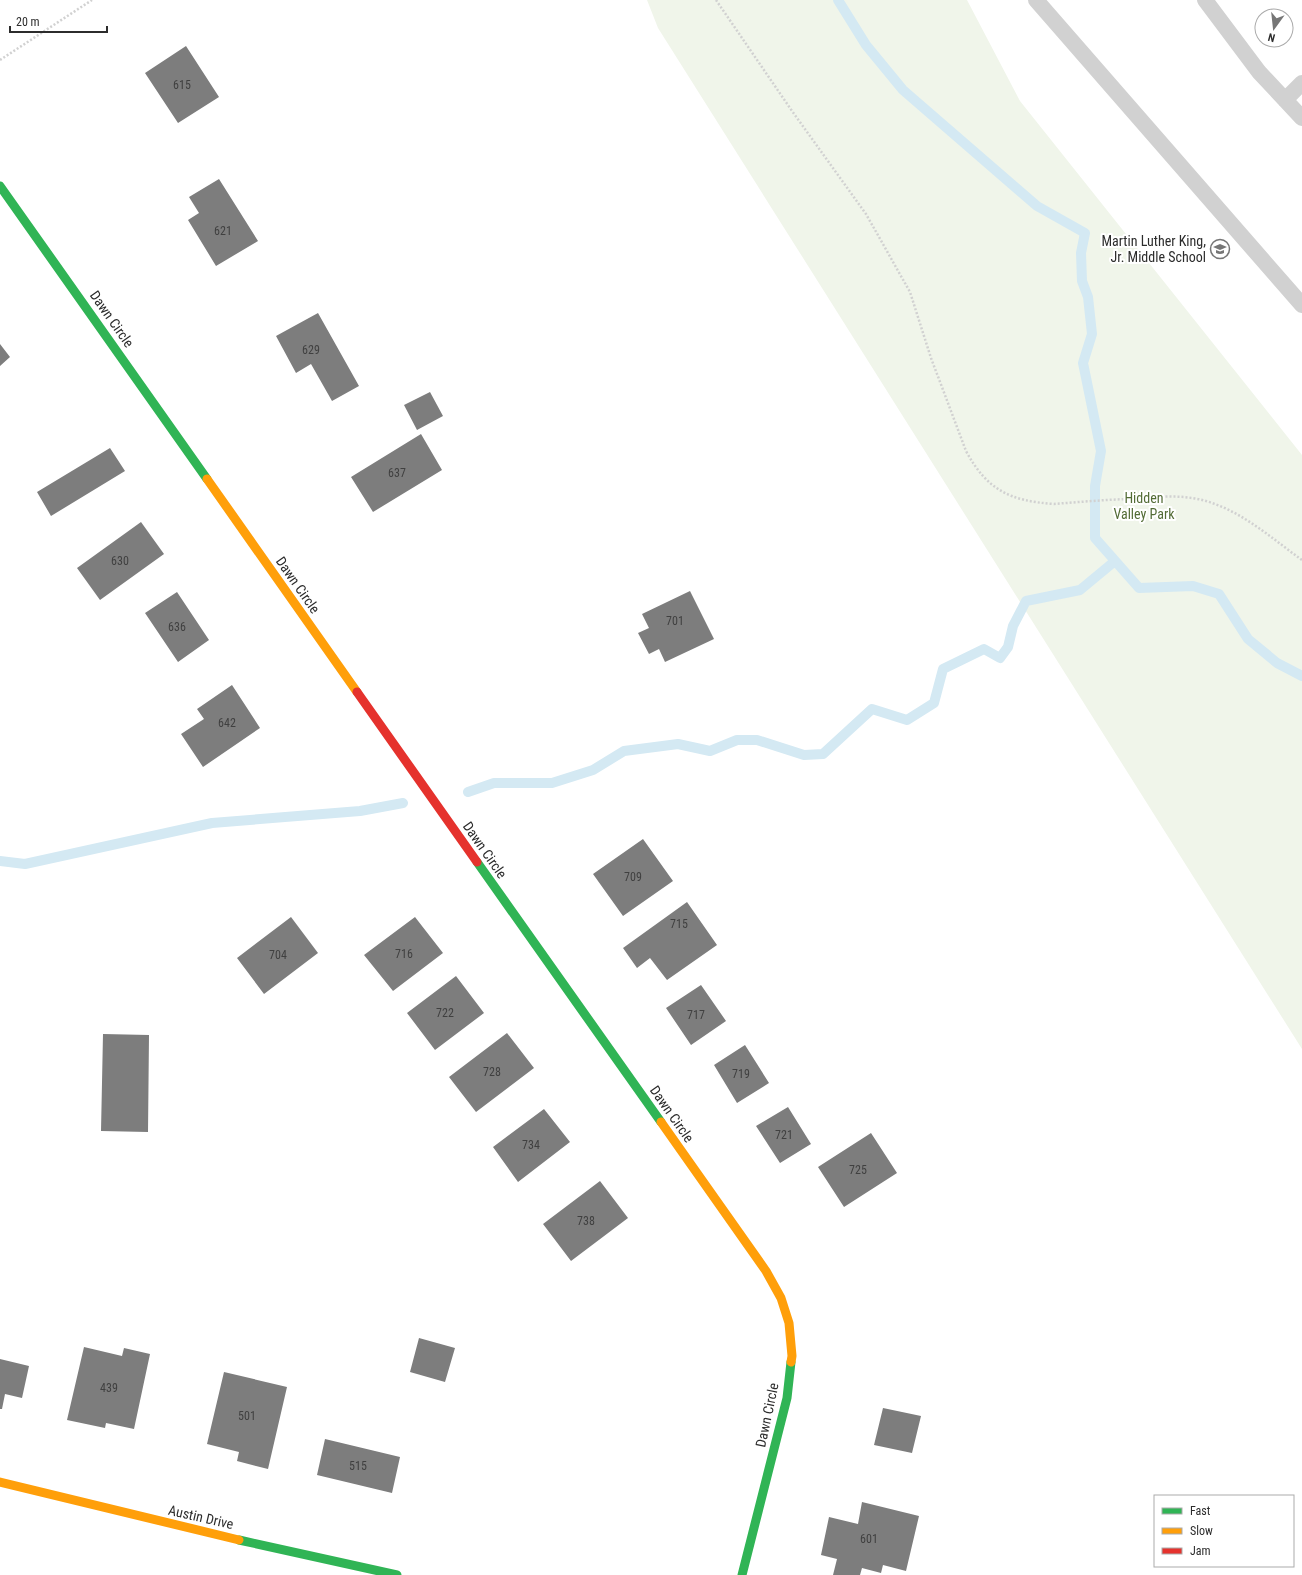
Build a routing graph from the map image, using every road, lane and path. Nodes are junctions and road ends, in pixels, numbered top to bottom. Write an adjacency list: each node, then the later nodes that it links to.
1 (92, 0): 5 (path)
2 (716, 0): 11 (path)
3 (1036, 0): 10 (lane)
4 (1205, 0): 7 (lane)
5 (0, 60)
6 (1302, 83): 7 (lane)
7 (1285, 100): 8 (lane)
8 (1302, 118)
9 (0, 186): 14 (street, Dawn Circle)
10 (1302, 305)
11 (1302, 560)
12 (0, 1482): 13 (street, Austin Drive)
13 (397, 1575)
14 (742, 1575)

